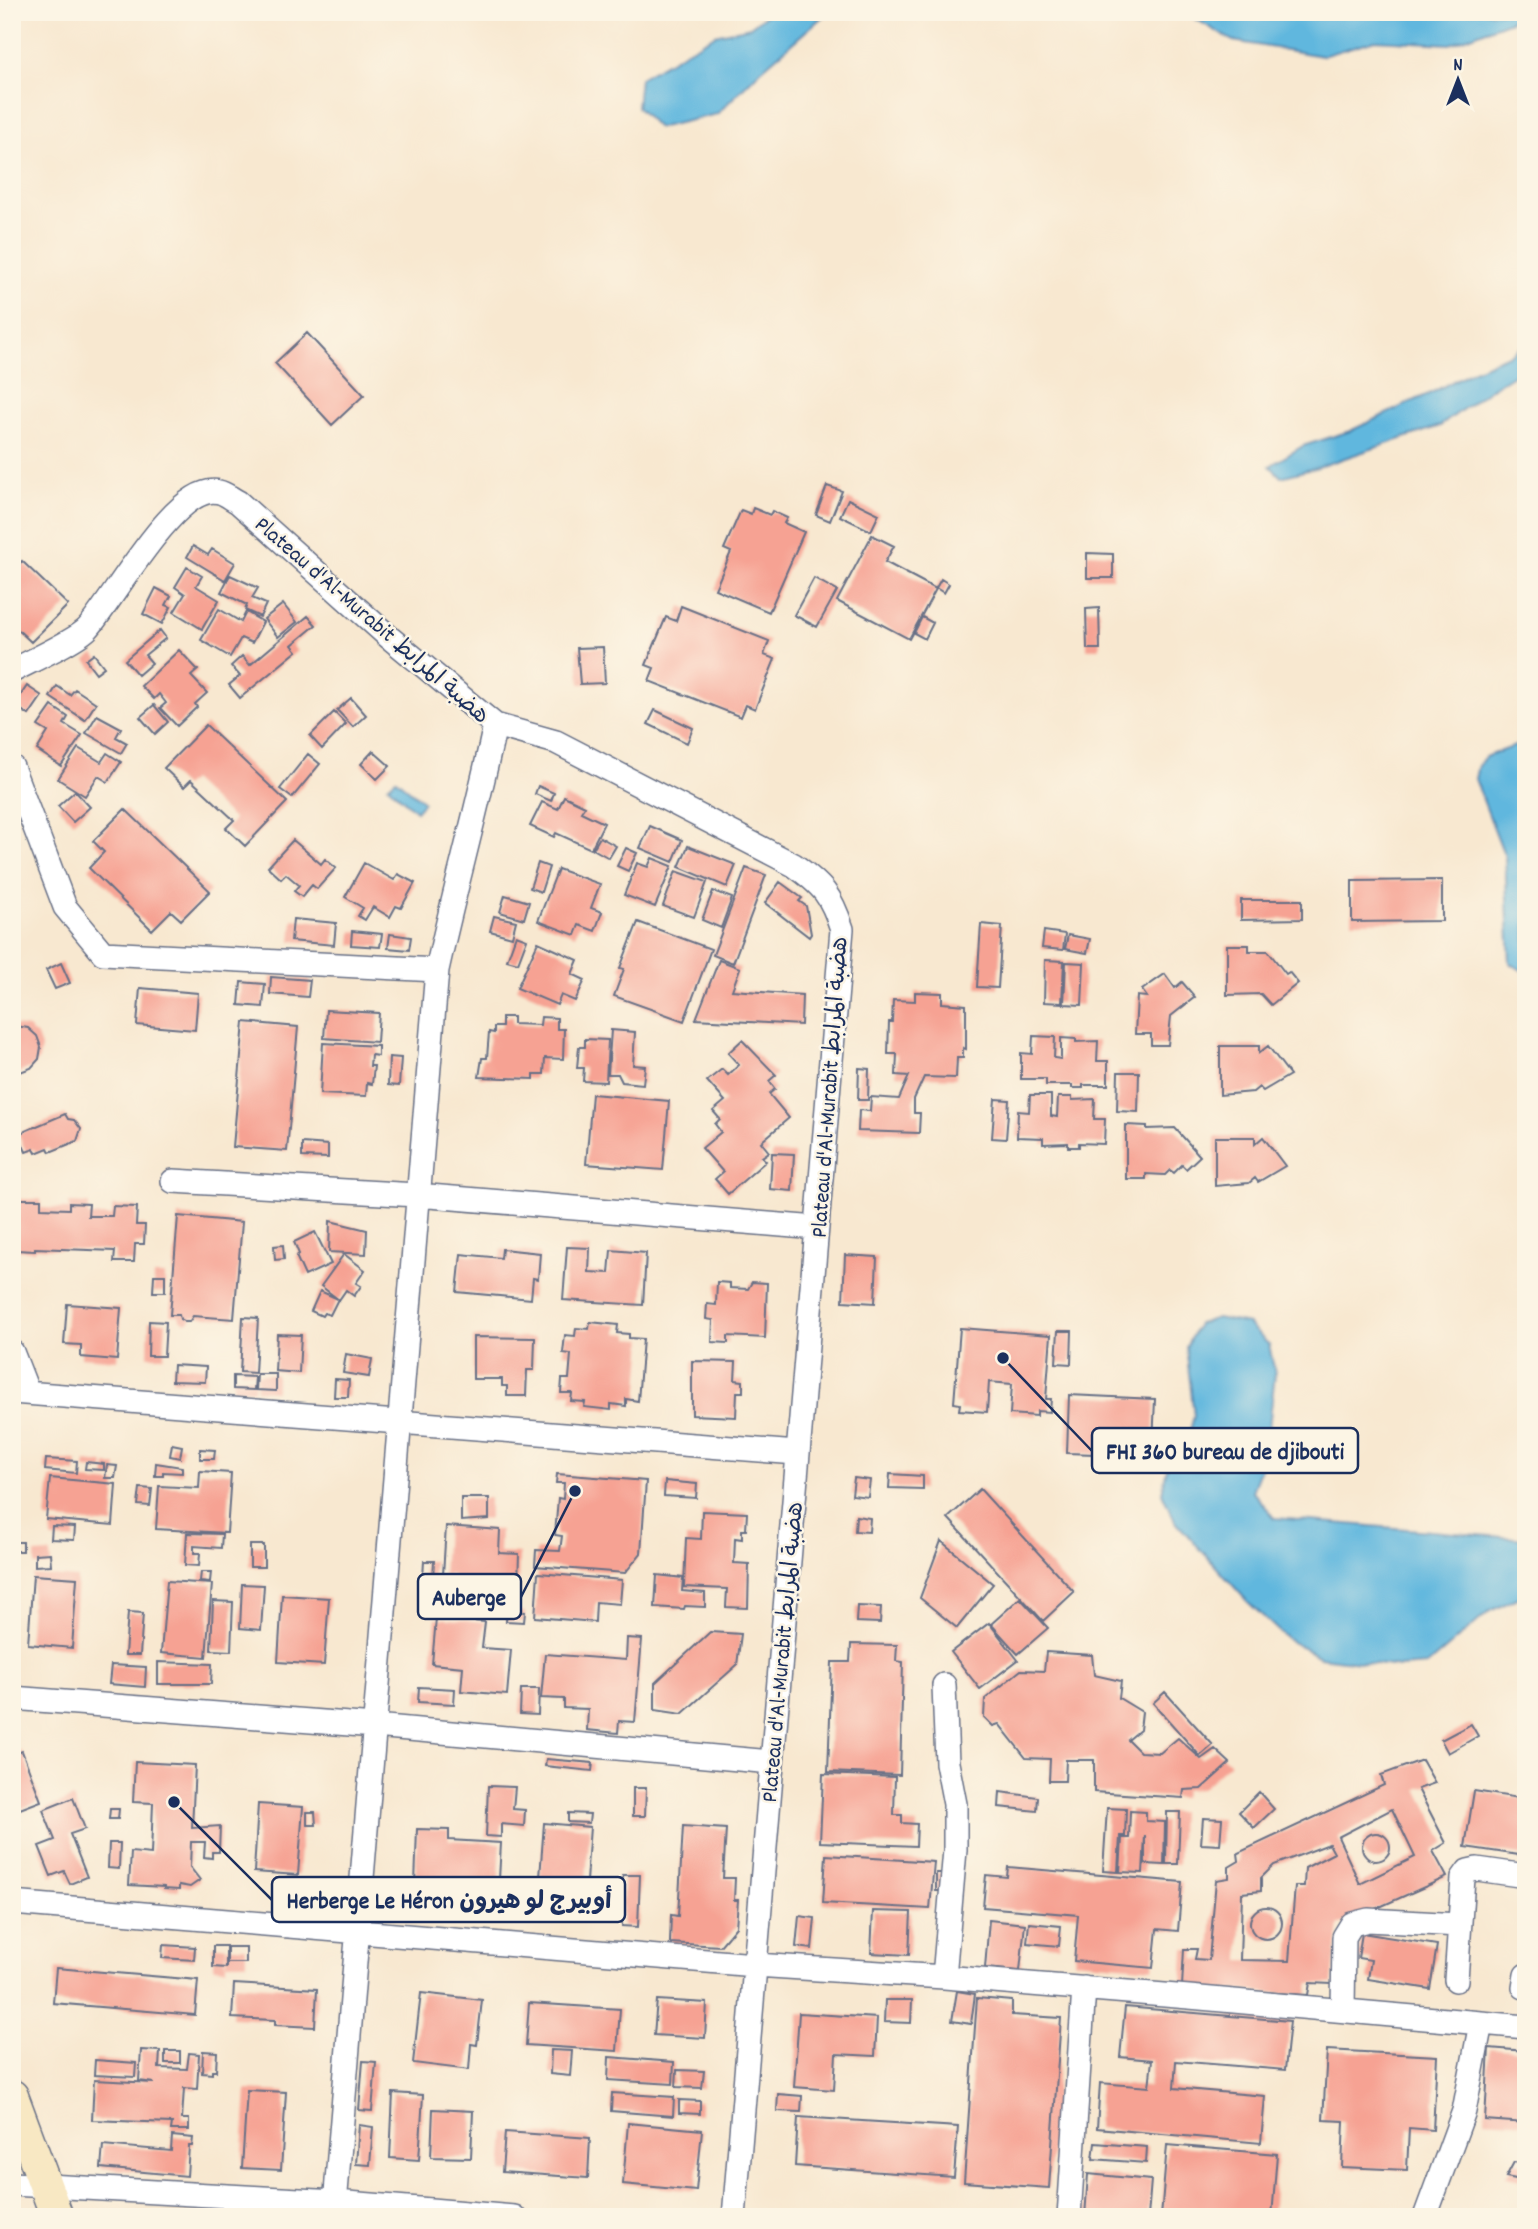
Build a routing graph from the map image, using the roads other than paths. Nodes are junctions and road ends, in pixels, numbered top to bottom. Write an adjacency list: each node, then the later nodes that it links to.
1 (12, 671): 2 (street, Plateau d'Al-Murabit هضبة المرابط)
2 (495, 725): 4 (street); 7 (street, Plateau d'Al-Murabit هضبة المرابط)
3 (12, 766): 4 (street)
4 (437, 970): 6 (street)
5 (173, 1181): 6 (street)
6 (417, 1195): 7 (street); 10 (street)
7 (817, 1228): 11 (street, Plateau d'Al-Murabit هضبة المرابط)
8 (12, 1352): 9 (street)
9 (20, 1393): 10 (street)
10 (399, 1423): 11 (street); 14 (street)
11 (797, 1453): 15 (street, Plateau d'Al-Murabit هضبة المرابط)
12 (944, 1685): 21 (street)
13 (12, 1698): 14 (street)
14 (374, 1726): 15 (street); 19 (street)
15 (772, 1762): 20 (street, Plateau d'Al-Murabit هضبة المرابط)
16 (1526, 1876): 18 (street)
17 (12, 1903): 19 (street)
18 (1459, 1925): 22 (street); 24 (street)
19 (358, 1931): 20 (street); 30 (street)
20 (755, 1965): 21 (street); 32 (street, Plateau d'Al-Murabit هضبة المرابط)
21 (944, 1977): 23 (street)
22 (1456, 1980)
23 (1084, 1988): 24 (street); 33 (street)
24 (1343, 2010): 25 (street)
25 (1481, 2023): 26 (street); 34 (street)
26 (1526, 2027)
27 (12, 2096): 29 (street)
28 (12, 2184): 29 (street)
29 (51, 2202): 30 (street)
30 (335, 2209): 31 (street)
31 (514, 2217)
32 (734, 2217)
33 (1069, 2217)
34 (1425, 2217)

